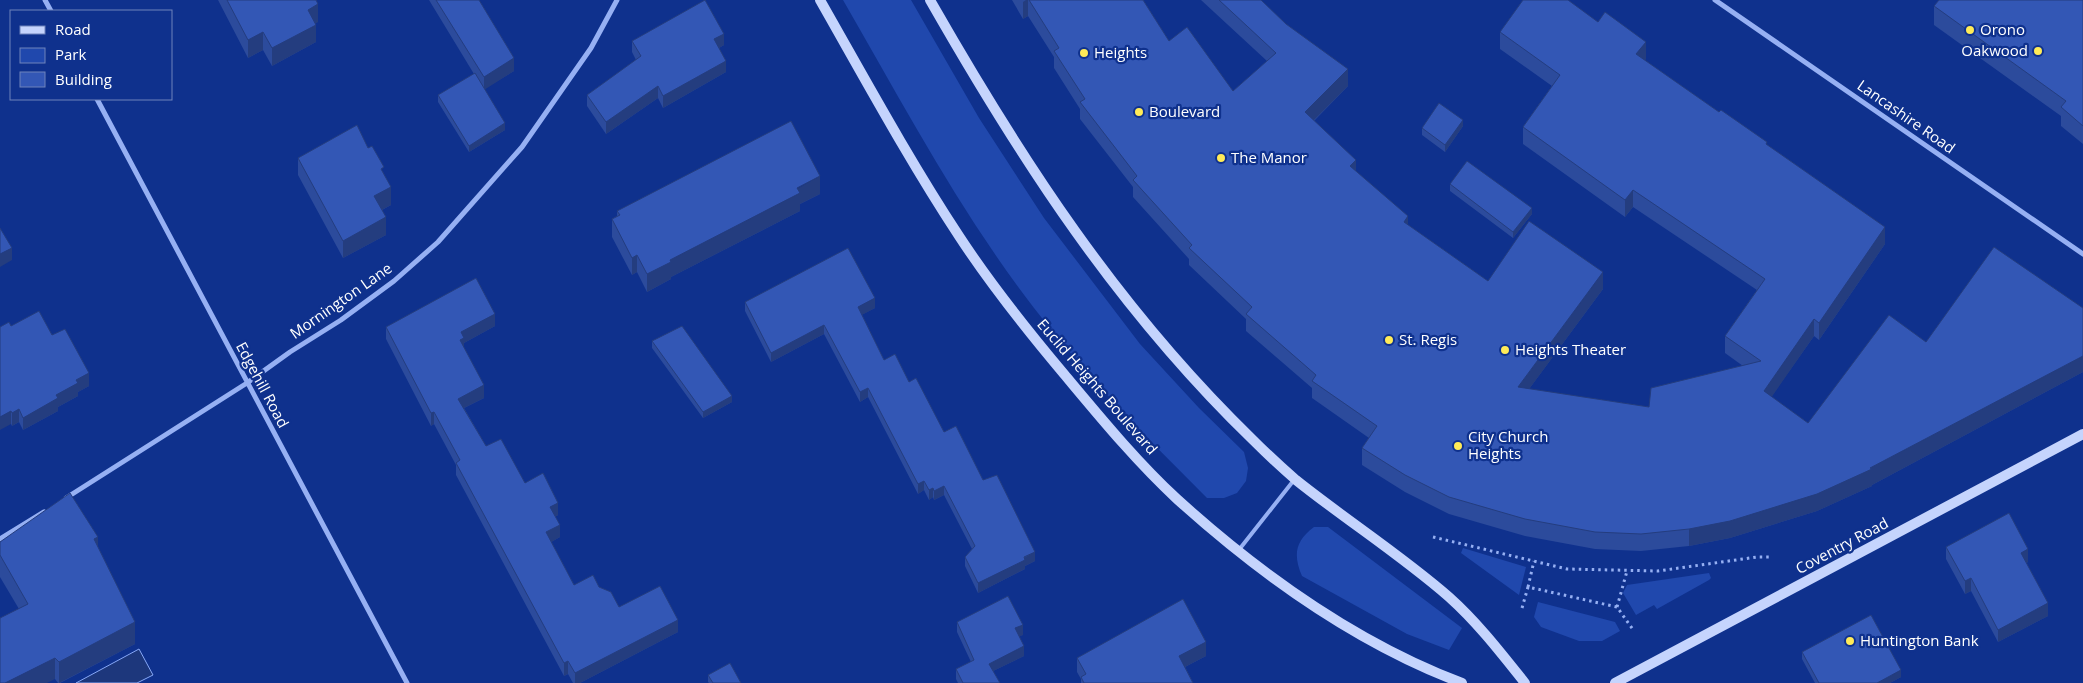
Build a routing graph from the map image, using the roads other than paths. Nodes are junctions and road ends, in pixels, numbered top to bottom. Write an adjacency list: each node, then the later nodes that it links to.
1 (617, 0): 7 (street, Mornington Lane)
2 (820, 0): 13 (main road, Euclid Heights Boulevard)
3 (930, 0): 9 (main road)
4 (1715, 0): 6 (street, Lancashire Road)
5 (98, 100): 7 (street, Edgehill Road)
6 (2083, 254)
7 (247, 383): 10 (street, Mornington Lane); 14 (street, Edgehill Road)
8 (2083, 434): 17 (main road, Coventry Road)
9 (1295, 479): 13 (lane); 16 (main road)
10 (59, 502)
11 (50, 508): 12 (street)
12 (0, 539)
13 (1238, 551): 15 (main road, Euclid Heights Boulevard)
14 (407, 683)
15 (1462, 683)
16 (1525, 683)
17 (1615, 683)

